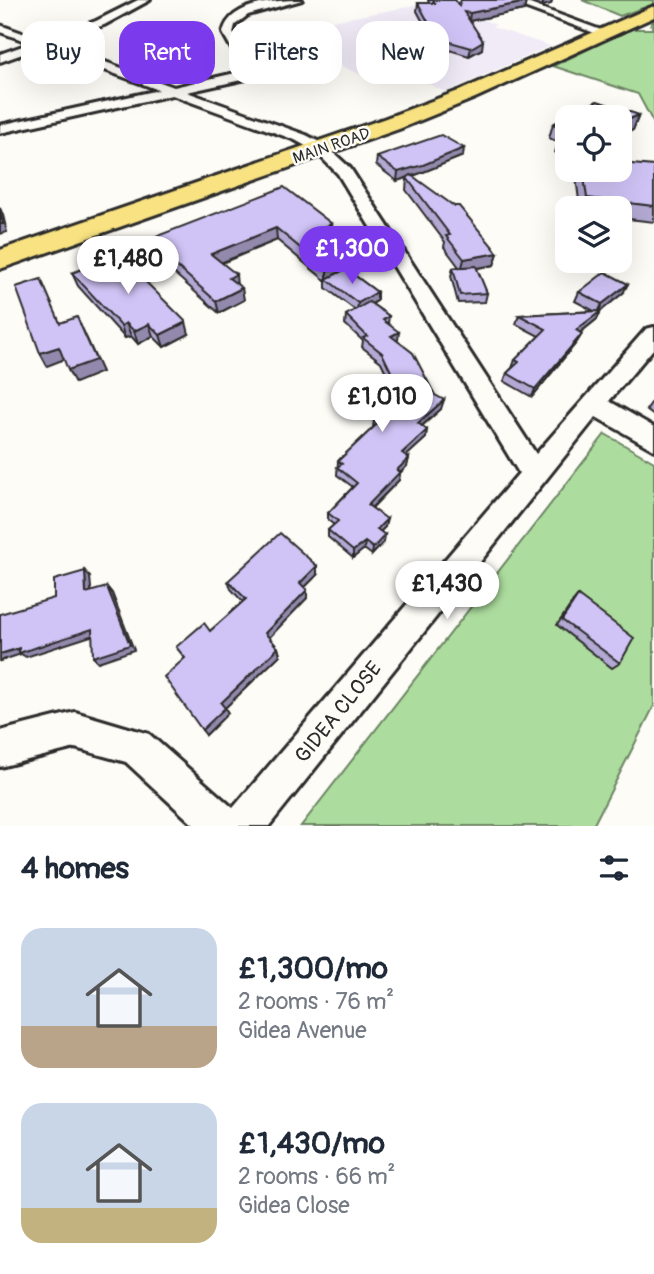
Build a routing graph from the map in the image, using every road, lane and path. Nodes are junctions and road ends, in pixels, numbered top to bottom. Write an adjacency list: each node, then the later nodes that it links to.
1 (145, 0): 5 (street)
2 (297, 0): 6 (street)
3 (510, 0): 8 (street)
4 (654, 11): 8 (main road, MAIN ROAD)
5 (104, 21)
6 (230, 21)
7 (0, 28): 9 (street)
8 (604, 33): 16 (main road, MAIN ROAD)
9 (21, 36)
10 (21, 51): 11 (street)
11 (0, 58)
12 (105, 68): 14 (street)
13 (229, 78): 14 (street)
14 (170, 92): 15 (street); 16 (street)
15 (0, 129)
16 (306, 141): 17 (main road, MAIN ROAD); 21 (street)
17 (0, 261)
18 (654, 334): 19 (street, GIDEA CLOSE)
19 (593, 403): 20 (street); 21 (street, GIDEA CLOSE)
20 (654, 440)
21 (534, 474): 24 (street, GIDEA CLOSE)
22 (0, 750): 23 (street)
23 (224, 826)
24 (244, 826)

